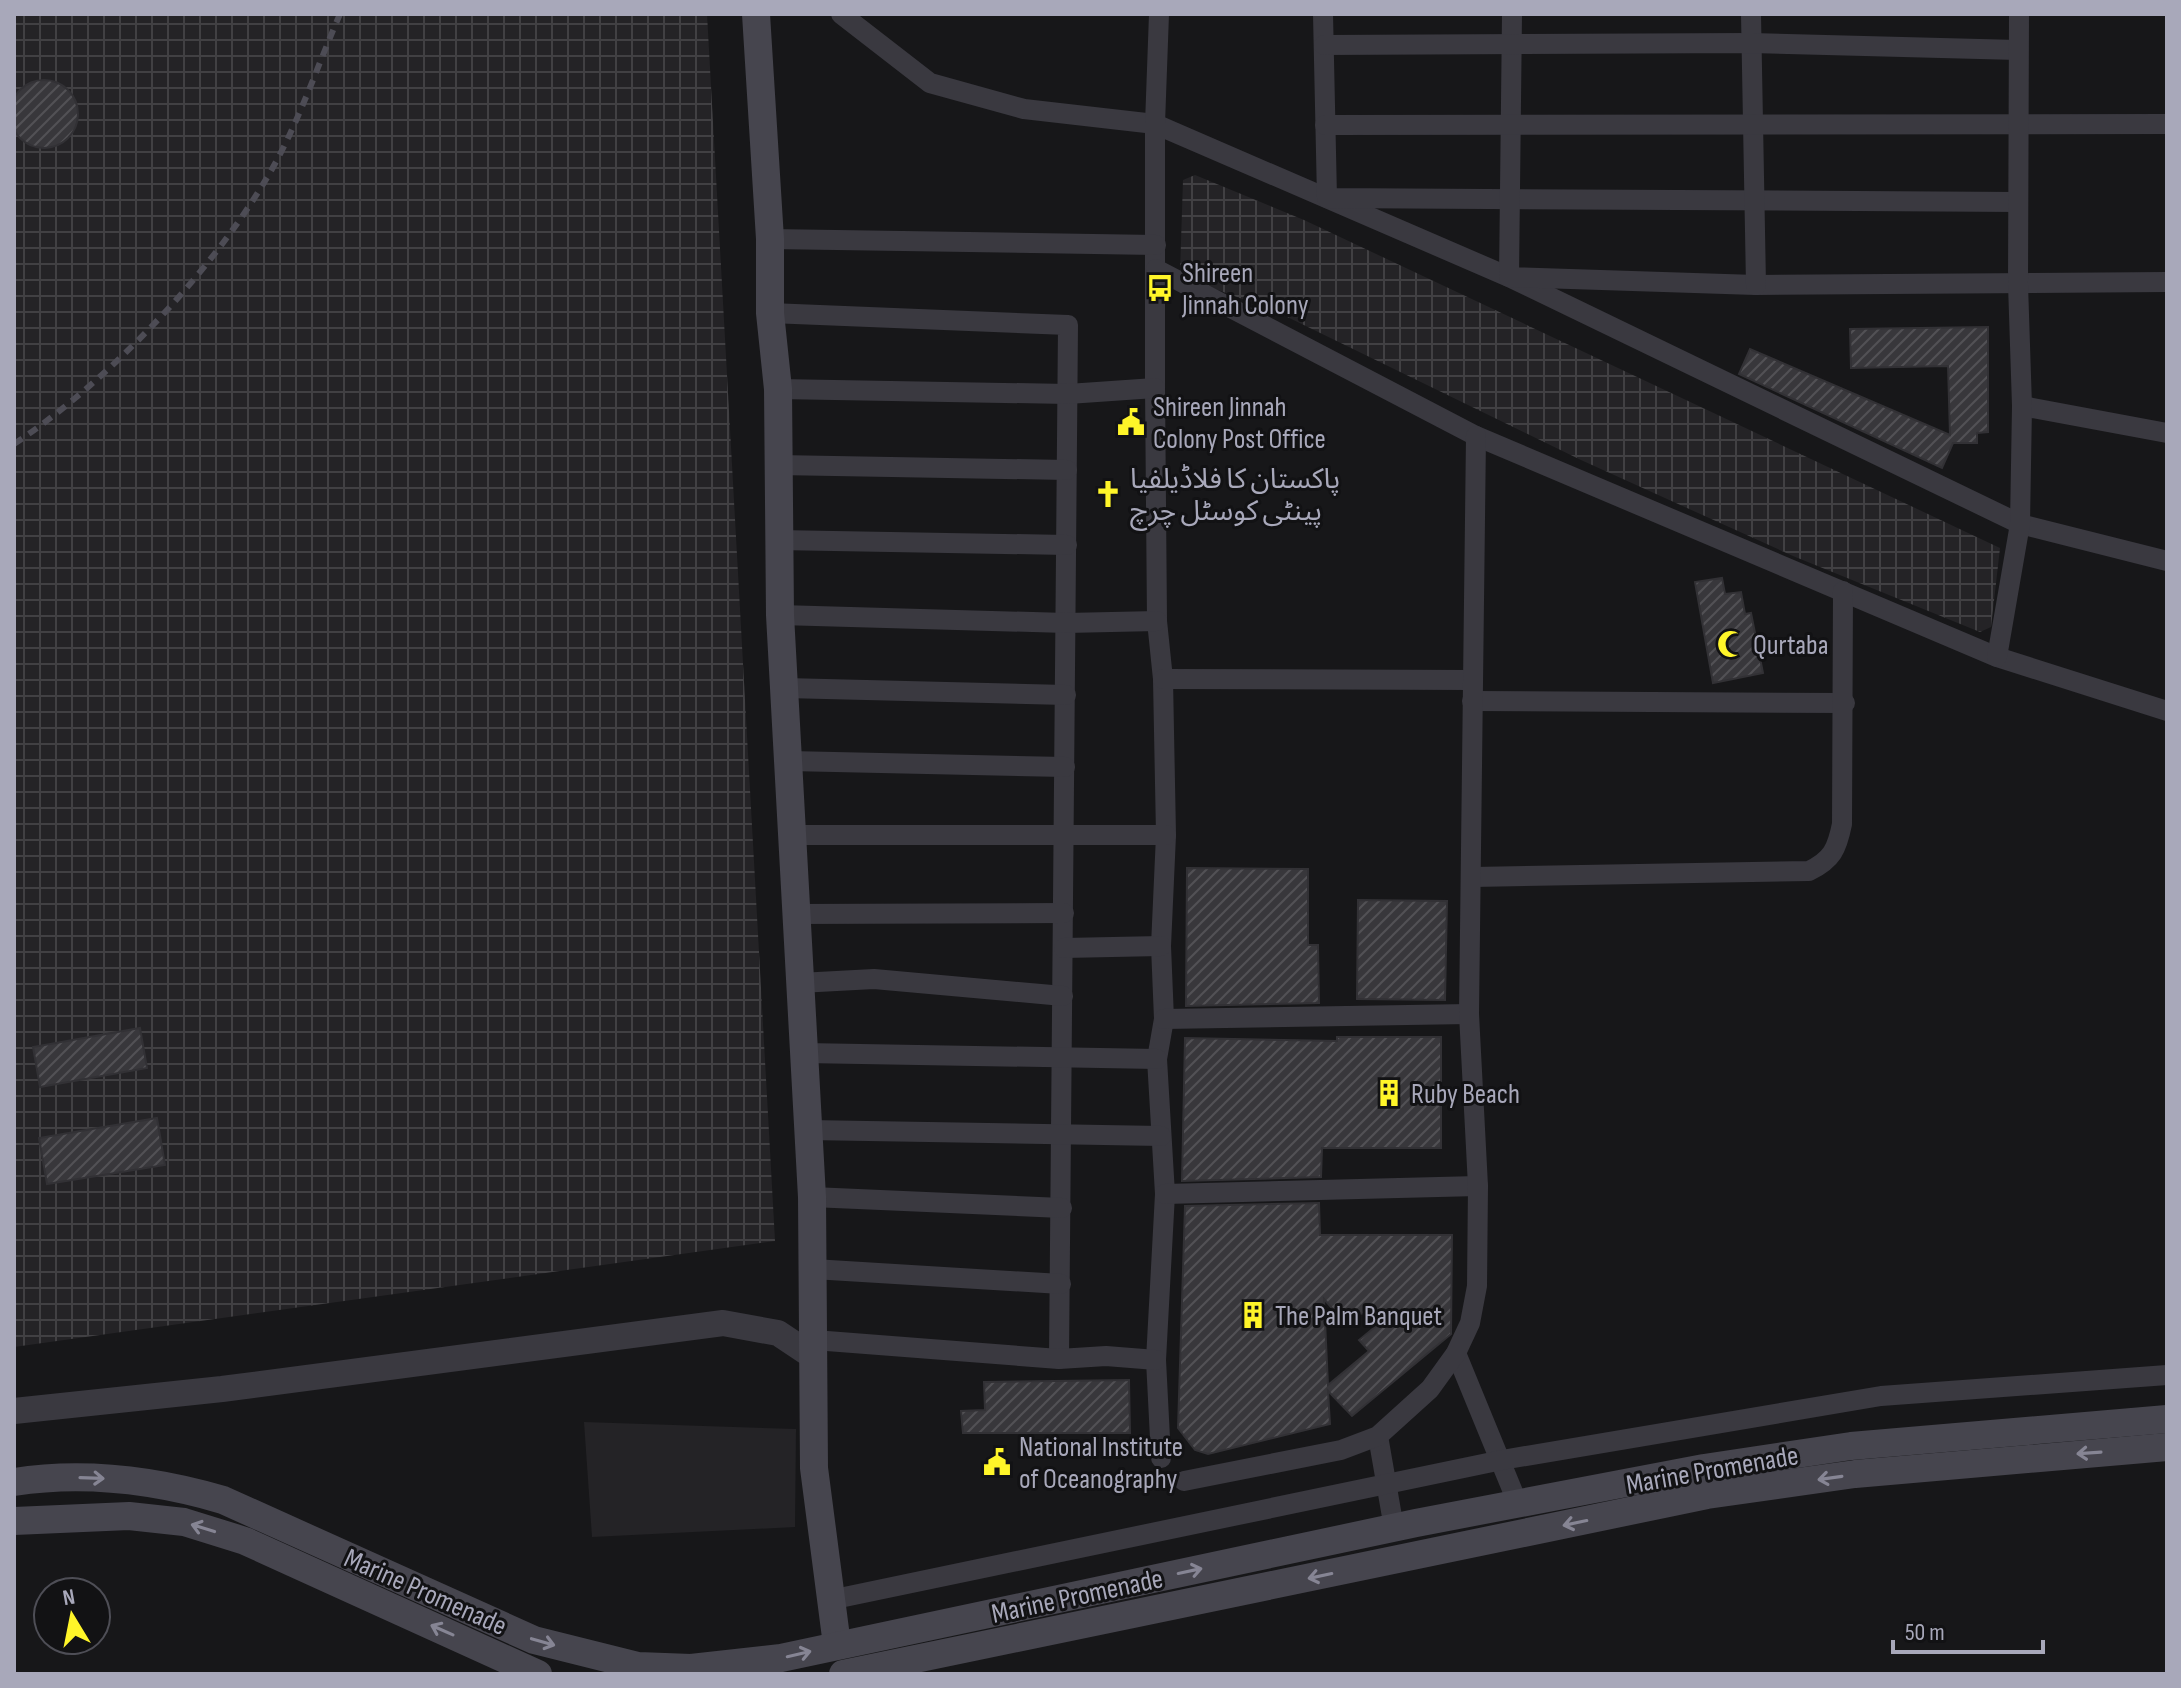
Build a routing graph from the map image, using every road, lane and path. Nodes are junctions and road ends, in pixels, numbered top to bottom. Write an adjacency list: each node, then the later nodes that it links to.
1 (756, 14): 22 (main road)
2 (841, 14): 12 (street)
3 (1159, 14): 12 (street)
4 (1323, 14): 9 (street)
5 (1512, 14): 10 (street)
6 (1751, 14): 8 (street)
7 (2019, 14): 11 (street)
8 (1751, 43): 10 (street); 11 (street); 16 (street)
9 (1324, 45): 10 (street); 14 (street)
10 (1512, 46): 15 (street)
11 (2018, 50): 17 (street)
12 (1155, 124): 18 (street); 23 (street)
13 (2167, 124): 17 (street)
14 (1325, 125): 15 (street); 18 (street)
15 (1510, 125): 16 (street); 19 (street)
16 (1752, 125): 17 (street); 20 (street)
17 (2018, 125): 21 (street)
18 (1327, 198): 19 (street); 25 (street)
19 (1509, 199): 20 (street); 25 (street)
20 (1753, 200): 21 (street); 28 (street)
21 (2018, 202): 27 (street)
22 (770, 239): 23 (street); 29 (main road)
23 (1156, 245): 24 (street)
24 (1156, 269): 30 (street); 35 (street)
25 (1509, 277): 28 (street); 38 (street)
26 (2167, 282): 27 (street)
27 (2018, 284): 28 (street); 33 (street)
28 (1756, 285)
29 (770, 313): 31 (main road); 32 (street)
30 (1155, 388): 32 (street); 44 (street)
31 (778, 389): 32 (street); 36 (main road)
32 (1068, 394): 37 (street)
33 (2022, 406): 34 (street); 38 (street)
34 (2167, 433)
35 (1476, 436): 42 (street); 49 (street)
36 (778, 465): 37 (street); 39 (main road)
37 (1067, 470): 40 (street)
38 (2020, 524): 41 (street); 46 (street)
39 (777, 540): 40 (street); 43 (main road)
40 (1067, 545): 45 (street)
41 (2167, 561)
42 (1843, 591): 46 (street); 51 (street)
43 (780, 615): 45 (street); 48 (main road)
44 (1157, 621): 45 (street); 47 (street)
45 (1066, 623): 50 (street)
46 (1997, 657): 52 (street)
47 (1163, 679): 49 (street); 56 (street)
48 (785, 688): 50 (street); 53 (main road)
49 (1472, 691): 51 (street); 58 (street)
50 (1066, 695): 54 (street)
51 (1845, 703): 58 (street)
52 (2167, 711)
53 (789, 761): 54 (street); 55 (main road)
54 (1065, 767): 57 (street)
55 (794, 835): 57 (street); 60 (main road)
56 (1166, 835): 57 (street); 61 (street)
57 (1064, 836): 59 (street)
58 (1473, 877): 65 (street)
59 (1064, 913): 60 (street); 62 (street)
60 (795, 914): 63 (main road)
61 (1161, 946): 62 (street); 66 (street)
62 (1064, 948): 64 (street)
63 (799, 983): 64 (street); 67 (main road)
64 (1063, 996): 68 (street)
65 (1469, 1014): 66 (street); 73 (street)
66 (1164, 1019): 69 (street)
67 (804, 1053): 68 (street); 70 (main road)
68 (1063, 1058): 69 (street); 71 (street)
69 (1157, 1059): 72 (street)
70 (808, 1130): 71 (street); 75 (main road)
71 (1062, 1134): 72 (street); 76 (street)
72 (1161, 1136): 74 (street)
73 (1478, 1186): 74 (street); 80 (street)
74 (1165, 1194): 82 (street)
75 (812, 1197): 76 (street); 77 (main road)
76 (1062, 1208): 78 (street)
77 (813, 1269): 78 (street); 79 (main road)
78 (1061, 1284): 81 (street)
79 (814, 1349): 81 (street); 84 (street); 96 (main road)
80 (1456, 1353): 86 (street); 89 (street)
81 (1059, 1359): 82 (street)
82 (1156, 1360): 88 (street)
83 (2167, 1375): 89 (street)
84 (14, 1411)
85 (2167, 1419): 93 (main road, Marine Promenade)
86 (1378, 1436): 90 (street); 92 (street)
87 (2167, 1447): 99 (main road, Marine Promenade, one-way to 99)
88 (1161, 1458)
89 (1502, 1460): 92 (street); 93 (street)
90 (1184, 1481)
91 (14, 1482): 97 (main road, Marine Promenade, one-way to 97)
92 (1389, 1486): 95 (street); 96 (street)
93 (1518, 1504): 95 (main road, Marine Promenade)
94 (14, 1521): 98 (main road, Marine Promenade, one-way to 94)
95 (1394, 1528): 97 (main road, Marine Promenade, one-way to 95)
96 (830, 1600): 97 (main road)
97 (837, 1645)
98 (538, 1674)
99 (843, 1674)

